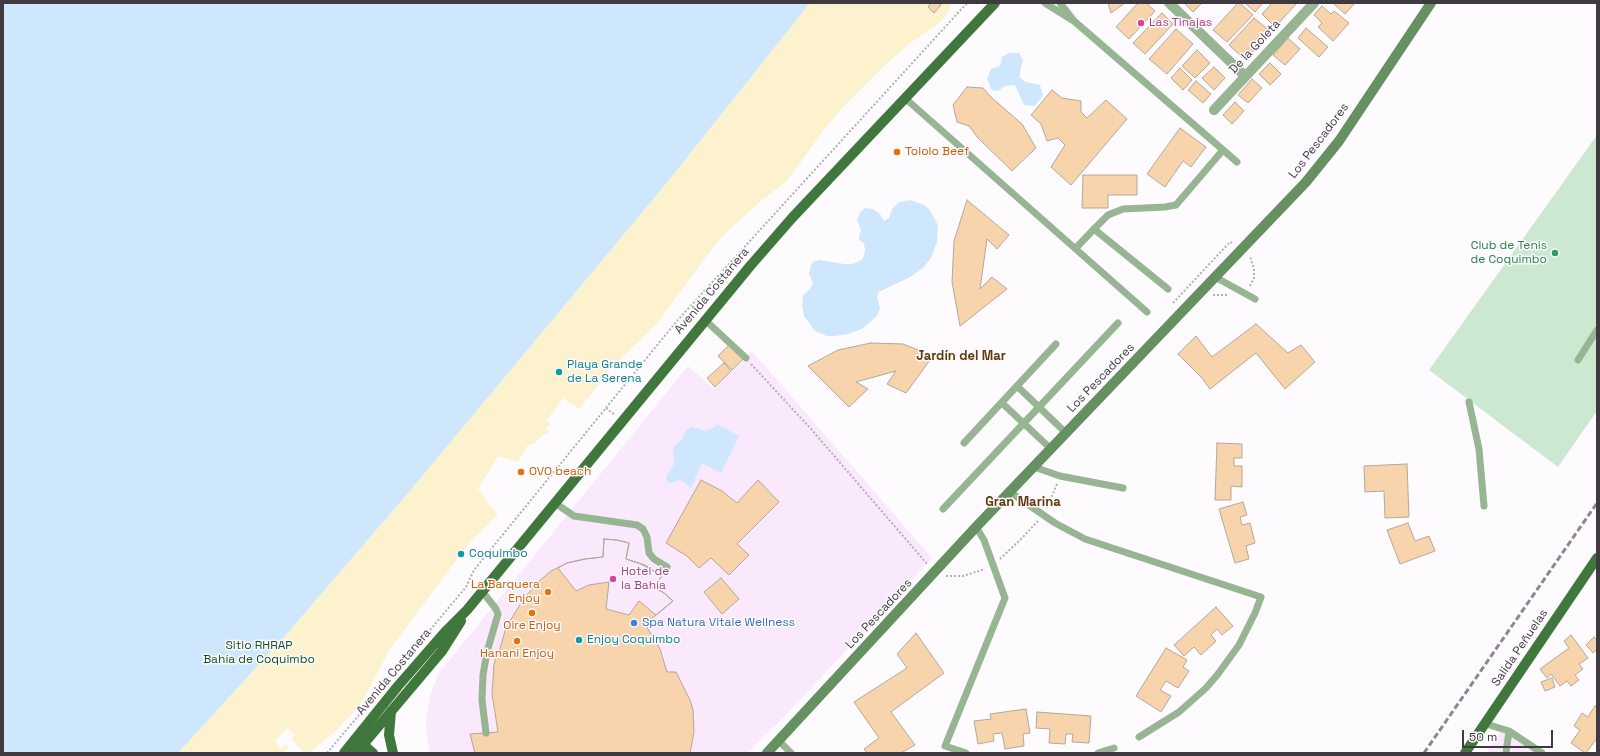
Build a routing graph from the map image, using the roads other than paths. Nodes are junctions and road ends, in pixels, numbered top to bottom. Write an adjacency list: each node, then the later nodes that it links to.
1 (995, 3): 9 (main road, Avenida Costanera)
2 (1045, 3): 7 (lane)
3 (1060, 3): 7 (lane)
4 (1169, 3): 8 (street)
5 (1314, 3): 8 (street, De la Goleta)
6 (1431, 3): 15 (street, Los Pescadores)
7 (1074, 21): 11 (lane)
8 (1245, 76): 10 (street, De la Goleta)
9 (906, 98): 14 (lane); 19 (main road, Avenida Costanera)
10 (1214, 110)
11 (1223, 150): 12 (lane); 13 (lane)
12 (1238, 162)
13 (1094, 229): 14 (lane); 16 (lane)
14 (1076, 248): 18 (lane)
15 (1215, 277): 17 (lane); 30 (street, Los Pescadores)
16 (1168, 289)
17 (1255, 298)
18 (1147, 312)
19 (705, 320): 23 (lane); 36 (main road, Avenida Costanera)
20 (1118, 323): 28 (lane)
21 (1597, 330): 24 (lane)
22 (1056, 344): 25 (lane)
23 (746, 358)
24 (1578, 360)
25 (1018, 386): 27 (lane); 28 (lane)
26 (1469, 402): 37 (lane)
27 (1002, 403): 29 (lane); 31 (lane)
28 (1040, 406): 29 (lane); 30 (lane)
29 (1024, 423): 32 (lane); 38 (lane)
30 (1066, 433): 32 (street, Los Pescadores)
31 (964, 443)
32 (1051, 449): 33 (street, Los Pescadores)
33 (1034, 467): 34 (lane); 35 (street, Los Pescadores)
34 (1123, 488)
35 (1010, 492): 39 (street, Los Pescadores); 48 (lane)
36 (555, 503): 41 (lane); 42 (main road, Avenida Costanera)
37 (1484, 506)
38 (943, 508)
39 (976, 527): 49 (street, Los Pescadores); 59 (lane)
40 (1597, 558): 45 (main road, Salida Peñuelas)
41 (667, 567)
42 (482, 591): 43 (main road, Avenida Costanera); 47 (lane)
43 (467, 610): 44 (main road, Avenida Costanera); 50 (main road, Avenida Costanera)
44 (391, 711): 50 (main road, Avenida Costanera); 56 (main road)
45 (1486, 724): 46 (lane); 52 (main road, Salida Peñuelas)
46 (1509, 731): 61 (lane); 62 (lane)
47 (486, 733)
48 (1139, 737)
49 (779, 741): 57 (street, Los Pescadores); 58 (lane)
50 (359, 742): 53 (main road, Avenida Costanera); 54 (main road, Avenida Costanera); 55 (main road)
51 (1114, 748): 60 (lane)
52 (1468, 751)
53 (344, 753)
54 (356, 753)
55 (373, 753)
56 (393, 753)
57 (767, 753)
58 (791, 753)
59 (966, 753)
60 (1098, 753)
61 (1506, 753)
62 (1542, 753)

